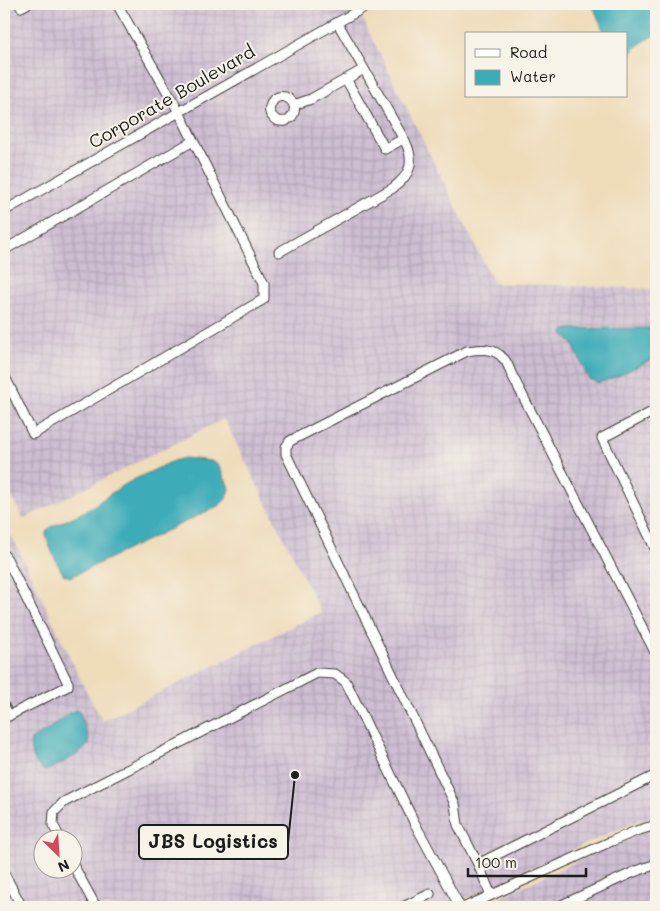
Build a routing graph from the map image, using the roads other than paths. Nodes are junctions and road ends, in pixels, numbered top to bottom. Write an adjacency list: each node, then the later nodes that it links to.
1 (19, 4): 2 (street)
2 (27, 4)
3 (118, 4): 10 (street)
4 (370, 4): 5 (street, Corporate Boulevard)
5 (353, 8): 6 (street, Corporate Boulevard)
6 (337, 22): 7 (street); 10 (street, Corporate Boulevard)
7 (364, 68): 8 (street); 11 (street)
8 (346, 79): 9 (street); 11 (street)
9 (294, 105): 9 (street)
10 (179, 112): 12 (street); 13 (street, Corporate Boulevard)
11 (403, 138): 15 (street)
12 (193, 140): 14 (street); 16 (street)
13 (4, 211)
14 (4, 250)
15 (279, 252)
16 (4, 375)
17 (656, 410): 18 (street)
18 (656, 550)
19 (4, 556): 22 (street)
20 (656, 654): 26 (street)
21 (4, 706): 22 (street)
22 (6, 717)
23 (656, 775): 26 (street)
24 (656, 825): 31 (street)
25 (54, 828): 36 (street)
26 (478, 864): 31 (street)
27 (656, 864): 38 (street)
28 (4, 873): 33 (street)
29 (80, 878): 34 (street)
30 (430, 894): 35 (street)
31 (492, 895): 32 (street)
32 (476, 905): 37 (street)
33 (22, 907)
34 (96, 907)
35 (403, 907)
36 (460, 907)
37 (465, 907)
38 (557, 907)

